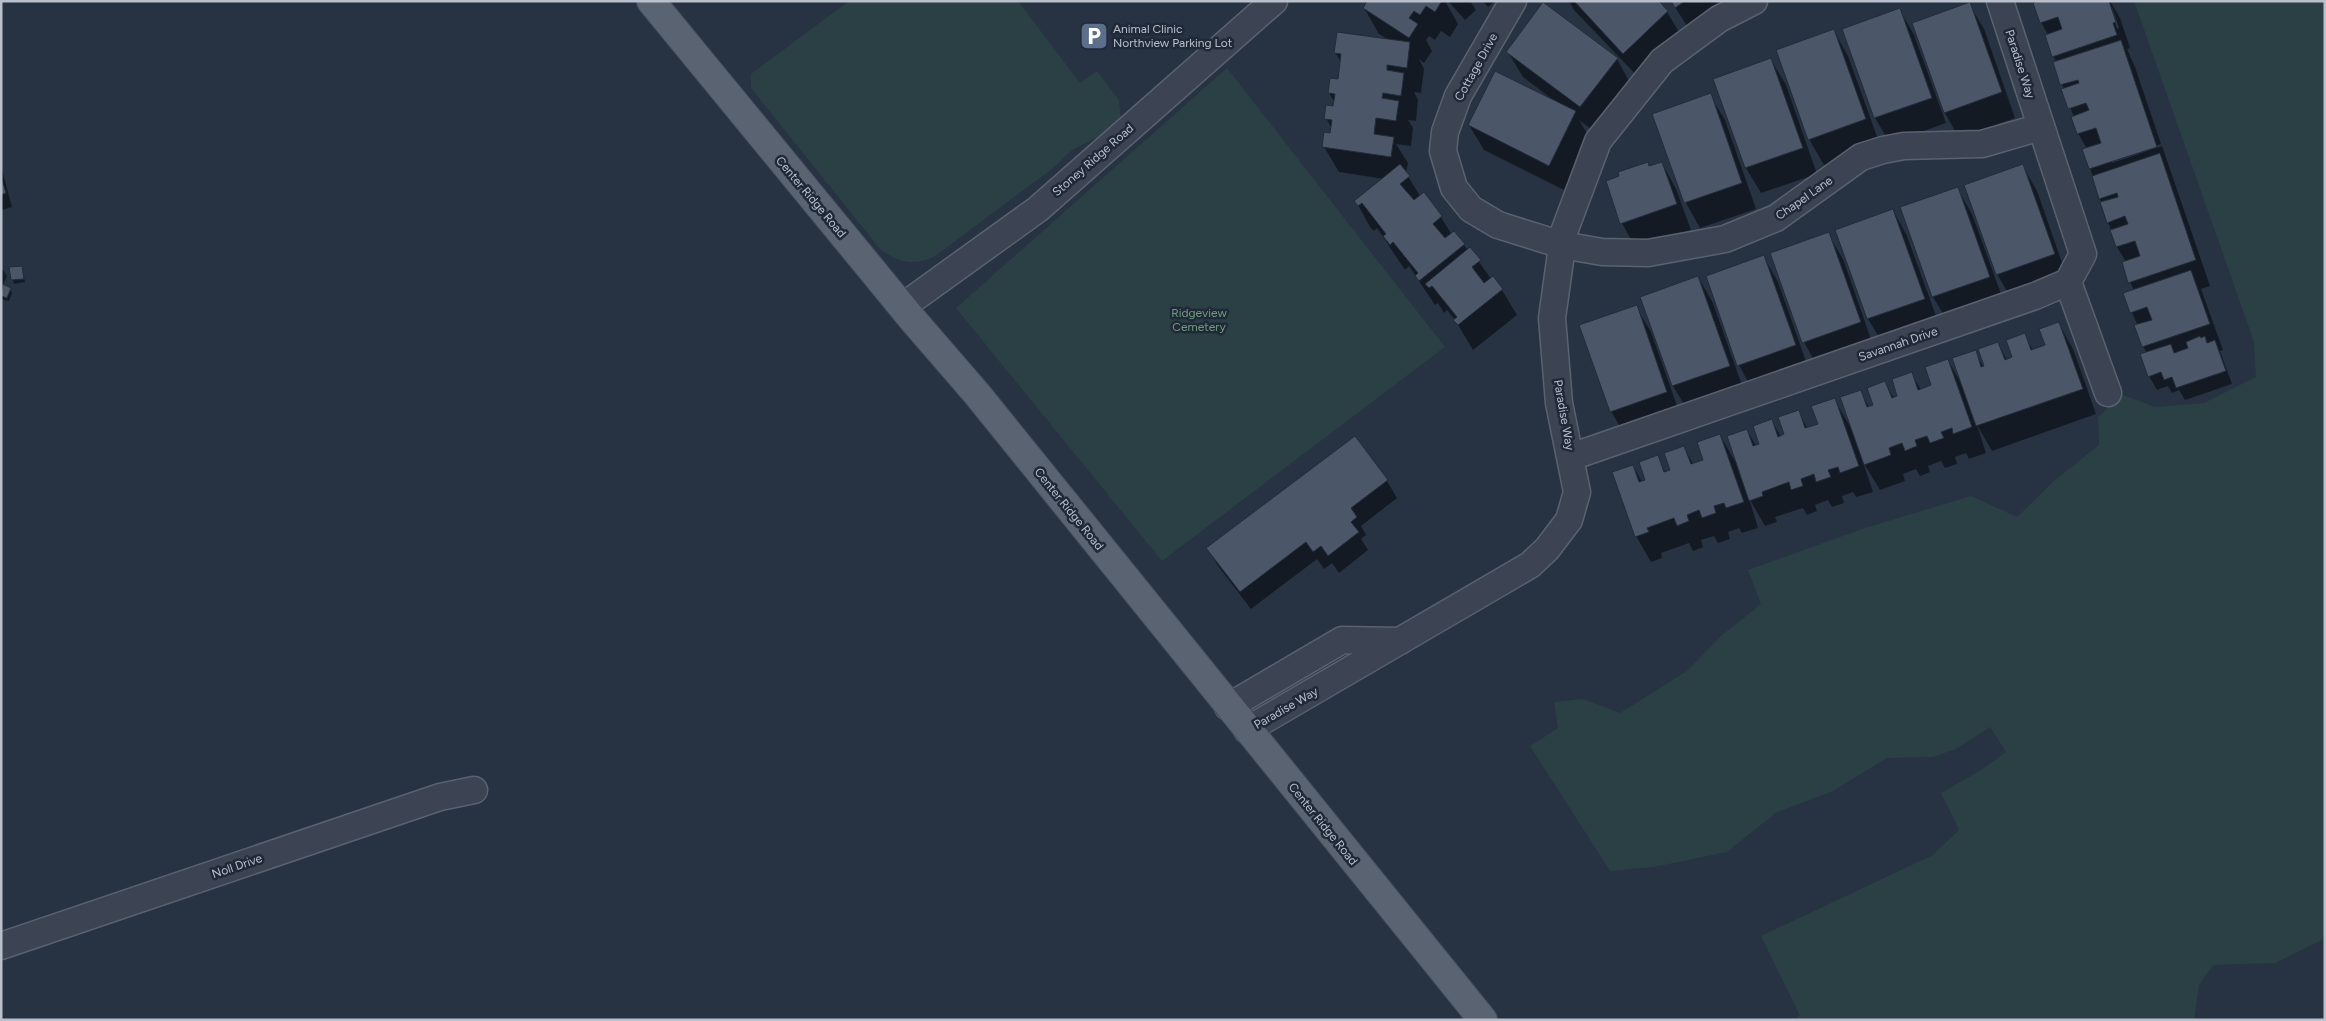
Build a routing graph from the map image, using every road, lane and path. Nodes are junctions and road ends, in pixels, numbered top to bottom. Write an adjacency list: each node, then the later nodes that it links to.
1 (651, 1): 9 (main road, Center Ridge Road)
2 (1274, 1): 9 (street, Stoney Ridge Road)
3 (1513, 1): 7 (street, Cottage Drive)
4 (1754, 1): 7 (street, Paradise Way)
5 (2000, 1): 6 (street, Paradise Way)
6 (2041, 127): 7 (street, Chapel Lane); 8 (street)
7 (1562, 244): 11 (street, Paradise Way)
8 (2068, 282): 10 (street); 11 (street, Savannah Drive)
9 (902, 307): 13 (main road, Center Ridge Road)
10 (2108, 392)
11 (1571, 457): 12 (street, Paradise Way)
12 (1401, 640): 13 (street); 14 (street, Paradise Way)
13 (1228, 707): 14 (main road, Center Ridge Road)
14 (1247, 730): 17 (main road, Center Ridge Road)
15 (474, 790): 16 (street, Noll Drive)
16 (1, 946)
17 (1483, 1020)

